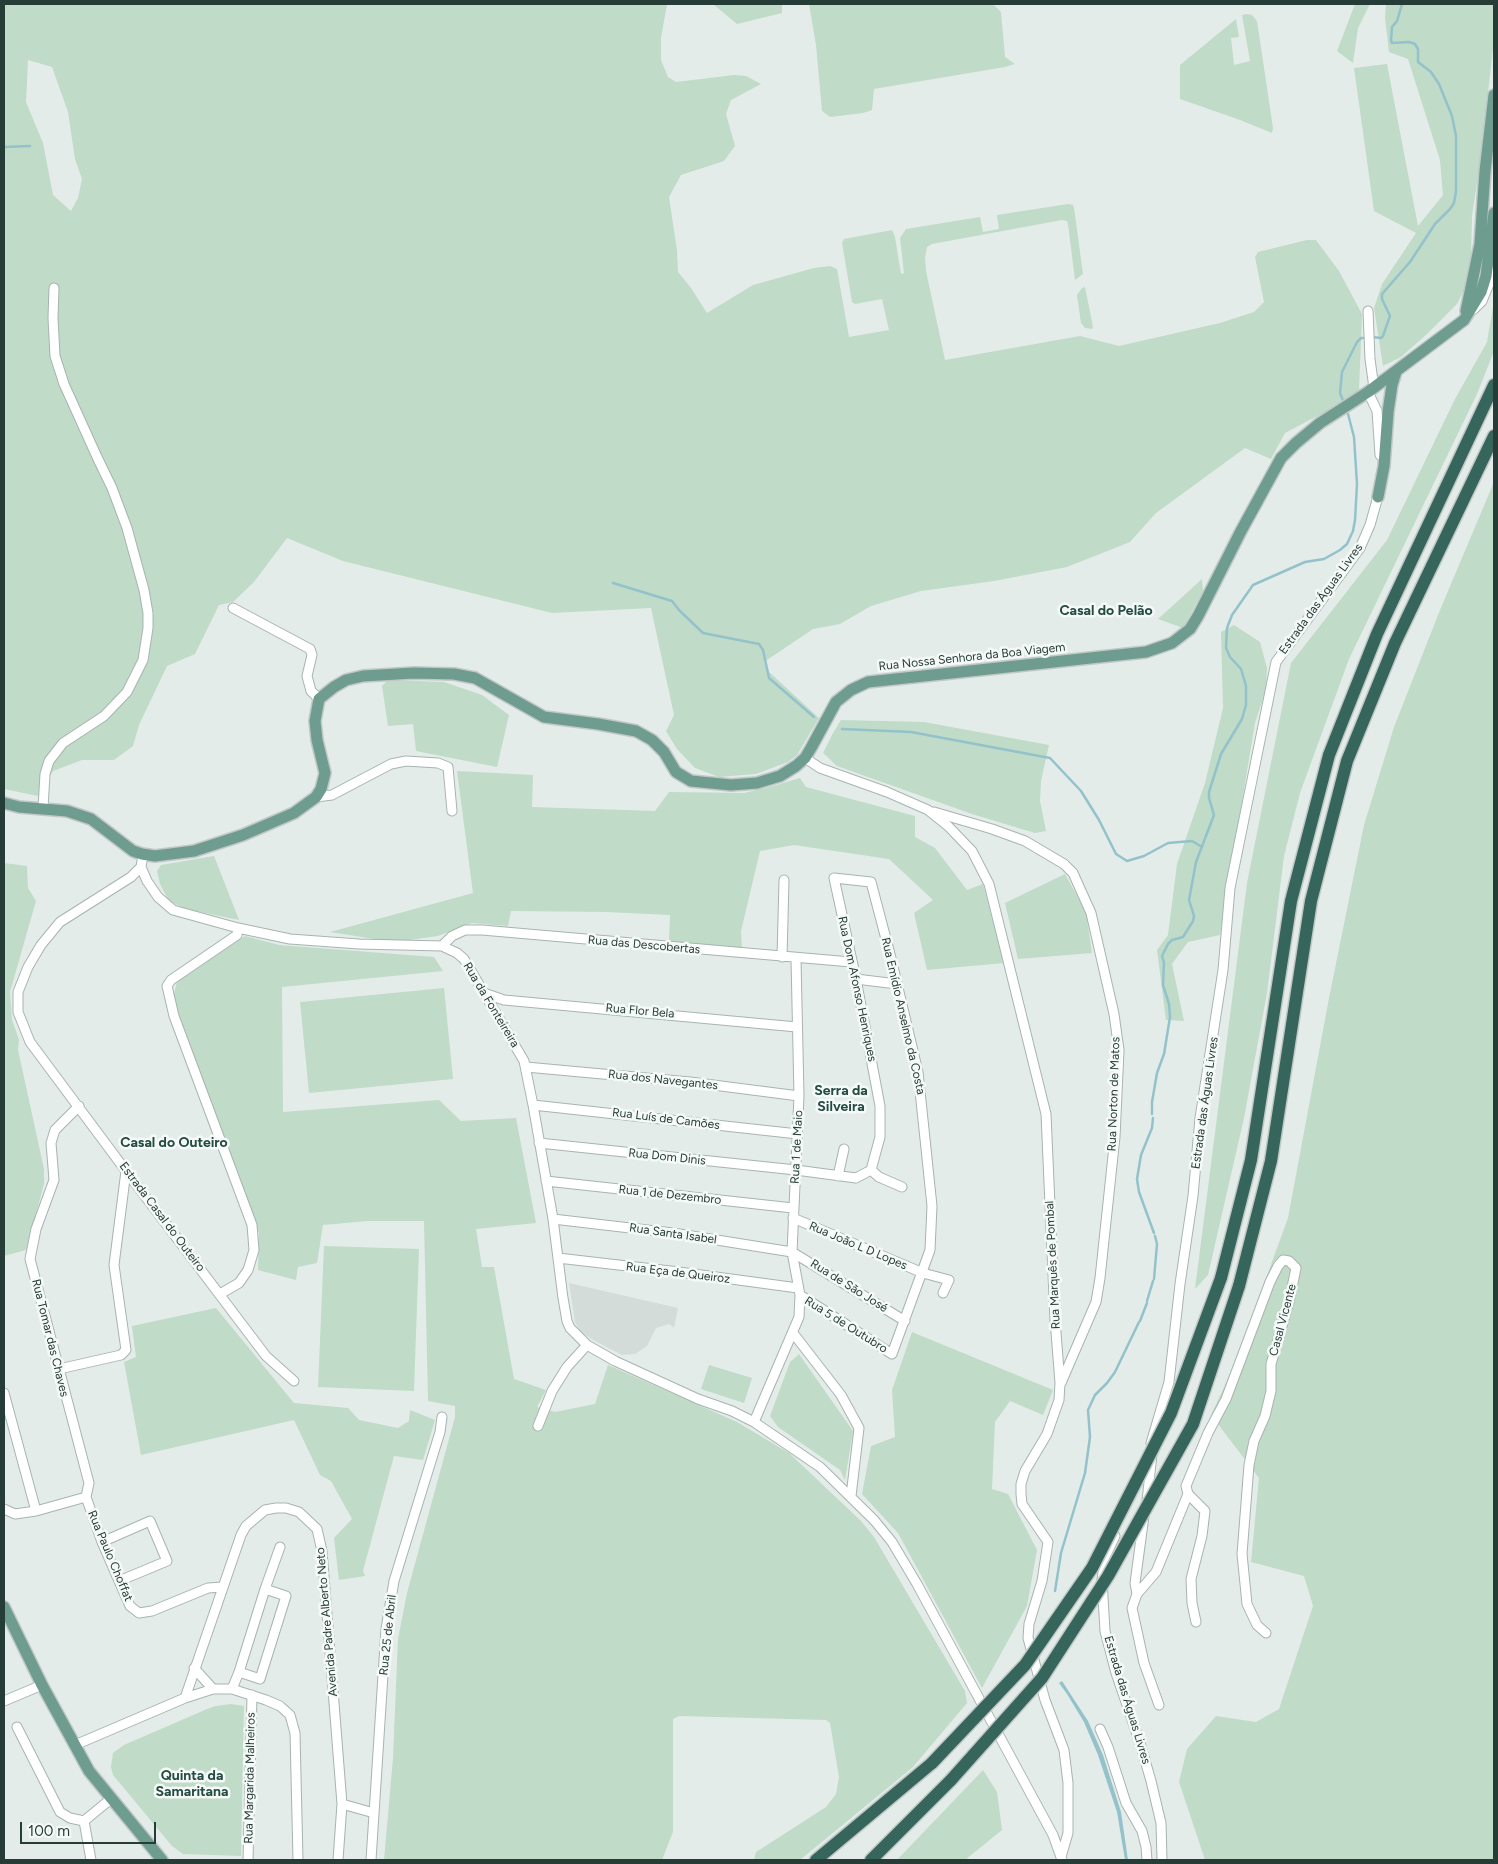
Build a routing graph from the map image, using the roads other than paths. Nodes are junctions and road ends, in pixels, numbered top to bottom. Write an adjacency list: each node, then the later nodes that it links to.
1 (1494, 95): 2 (main road)
2 (1490, 171): 7 (main road)
3 (1494, 213): 7 (main road)
4 (1494, 272): 7 (street)
5 (54, 288): 19 (street)
6 (1368, 311): 10 (street, Estrada das Águas Livres)
7 (1464, 320): 8 (main road, Rua Nossa Senhora da Boa Viagem)
8 (1396, 372): 10 (main road, Rua Nossa Senhora da Boa Viagem); 11 (main road)
9 (1494, 385): 105 (highway, bridge)
10 (1373, 388): 11 (main road); 13 (street, Estrada das Águas Livres); 16 (main road, Rua Nossa Senhora da Boa Viagem)
11 (1389, 402): 13 (main road)
12 (1494, 436): 106 (highway, bridge)
13 (1378, 498): 67 (street, Estrada das Águas Livres)
14 (233, 608): 15 (street)
15 (319, 699): 16 (main road, Rua Nossa Senhora da Boa Viagem); 17 (main road)
16 (805, 758): 21 (street, Rua Marquês de Pombal)
17 (316, 797): 20 (street); 22 (main road)
18 (4, 803): 19 (main road)
19 (43, 808): 22 (main road)
20 (452, 811)
21 (926, 813): 62 (street, Rua Marquês de Pombal); 62 (street, Rua Norton de Matos)
22 (143, 855): 23 (street)
23 (141, 867): 26 (street, Rua da Fonteireira); 38 (street, Estrada Casal do Outeiro)
24 (784, 880): 28 (street)
25 (871, 882): 30 (street, Rua Dom Afonso Henriques); 32 (street, Rua Emídio Anselmo da Costa)
26 (238, 928): 27 (street, Rua da Fonteireira); 55 (street)
27 (442, 946): 28 (street, Rua das Descobertas); 33 (street, Rua da Fonteireira)
28 (782, 958): 29 (street, Rua das Descobertas)
29 (796, 959): 30 (street, Rua das Descobertas); 34 (street, Rua 1 de Maio)
30 (851, 962): 31 (street, Rua Dom Afonso Henriques)
31 (856, 979): 32 (street); 43 (street, Rua Dom Afonso Henriques)
32 (897, 984): 52 (street, Rua Emídio Anselmo da Costa)
33 (484, 992): 34 (street, Rua Flor Bela); 35 (street, Rua da Fonteireira)
34 (797, 1027): 36 (street, Rua 1 de Maio)
35 (526, 1067): 36 (street, Rua dos Navegantes); 37 (street, Rua da Fonteireira)
36 (799, 1096): 39 (street, Rua 1 de Maio)
37 (533, 1105): 39 (street, Rua Luís de Camões); 40 (street, Rua da Fonteireira)
38 (79, 1106): 44 (street, Estrada Casal do Outeiro); 60 (street, Rua Tomar das Chaves)
39 (798, 1134): 42 (street, Rua 1 de Maio)
40 (539, 1143): 42 (street, Rua Dom Dinis); 46 (street, Rua da Fonteireira)
41 (844, 1149): 45 (street)
42 (796, 1170): 45 (street); 48 (street, Rua 1 de Maio)
43 (871, 1170): 45 (street); 47 (street)
44 (126, 1171): 55 (street, Estrada Casal do Outeiro); 60 (street)
45 (838, 1176)
46 (546, 1181): 48 (street, Rua 1 de Dezembro); 49 (street, Rua da Fonteireira)
47 (902, 1187)
48 (793, 1213): 50 (street, Rua 1 de Maio); 52 (street, Rua João L D Lopes)
49 (553, 1219): 50 (street, Rua Santa Isabel); 51 (street, Rua da Fonteireira)
50 (792, 1252): 53 (street, Rua 1 de Maio); 56 (street, Rua de São José)
51 (558, 1258): 53 (street, Rua Eça de Queiroz); 58 (street, Rua da Fonteireira)
52 (922, 1273): 54 (street, Rua João L D Lopes); 56 (street, Rua Emídio Anselmo da Costa)
53 (799, 1292): 57 (street, Rua 1 de Maio); 59 (street, Rua 5 de Outubro)
54 (944, 1293)
55 (220, 1294): 61 (street, Estrada Casal do Outeiro)
56 (905, 1321): 59 (street, Rua Emídio Anselmo da Costa)
57 (793, 1333): 65 (street, Rua 1 de Maio); 69 (street)
58 (587, 1345): 65 (street, Rua da Fonteireira); 66 (street)
59 (892, 1354)
60 (59, 1369): 70 (street, Rua Tomar das Chaves)
61 (294, 1381)
62 (1060, 1383): 98 (street, Rua Marquês de Pombal)
63 (4, 1393): 72 (street)
64 (442, 1416): 96 (street, Rua 25 de Abril)
65 (754, 1422): 69 (street, Rua da Fonteireira)
66 (538, 1426)
67 (1154, 1434): 78 (street); 108 (street, Estrada das Águas Livres)
68 (1188, 1494): 78 (street, Casal Vicente); 80 (street); 81 (street, Casal Vicente)
69 (851, 1496): 98 (street, Rua da Fonteireira)
70 (86, 1497): 72 (street); 73 (street, Rua Paulo Choffat)
71 (4, 1510): 72 (street)
72 (36, 1511)
73 (102, 1542): 75 (street, Rua Paulo Choffat); 75 (street)
74 (280, 1547): 77 (street)
75 (119, 1581): 76 (street, Rua Paulo Choffat)
76 (223, 1588): 82 (street, Avenida Padre Alberto Neto); 95 (street, Avenida Padre Alberto Neto)
77 (265, 1589): 83 (street); 83 (street)
78 (1137, 1594): 90 (street)
79 (4, 1607): 84 (main road)
80 (1196, 1622)
81 (1266, 1633)
82 (194, 1668): 85 (street); 88 (street, Avenida Padre Alberto Neto)
83 (238, 1672): 86 (street)
84 (42, 1685): 89 (street); 93 (main road)
85 (213, 1689): 86 (street); 88 (street)
86 (232, 1689): 87 (street)
87 (252, 1696): 101 (street, Rua Margarida Malheiros); 102 (street)
88 (185, 1698): 93 (street)
89 (4, 1700)
90 (1158, 1705)
91 (18, 1728): 97 (street)
92 (1100, 1729): 107 (street)
93 (75, 1746): 94 (main road)
94 (112, 1798): 97 (street); 100 (main road)
95 (342, 1804): 96 (street); 103 (street, Avenida Padre Alberto Neto)
96 (374, 1812): 104 (street, Rua 25 de Abril)
97 (84, 1821): 99 (street)
98 (1061, 1859)
99 (91, 1860)
100 (162, 1860)
101 (248, 1860)
102 (298, 1860)
103 (338, 1860)
104 (372, 1860)
105 (816, 1860)
106 (870, 1860)
107 (1147, 1860)
108 (1162, 1860)

